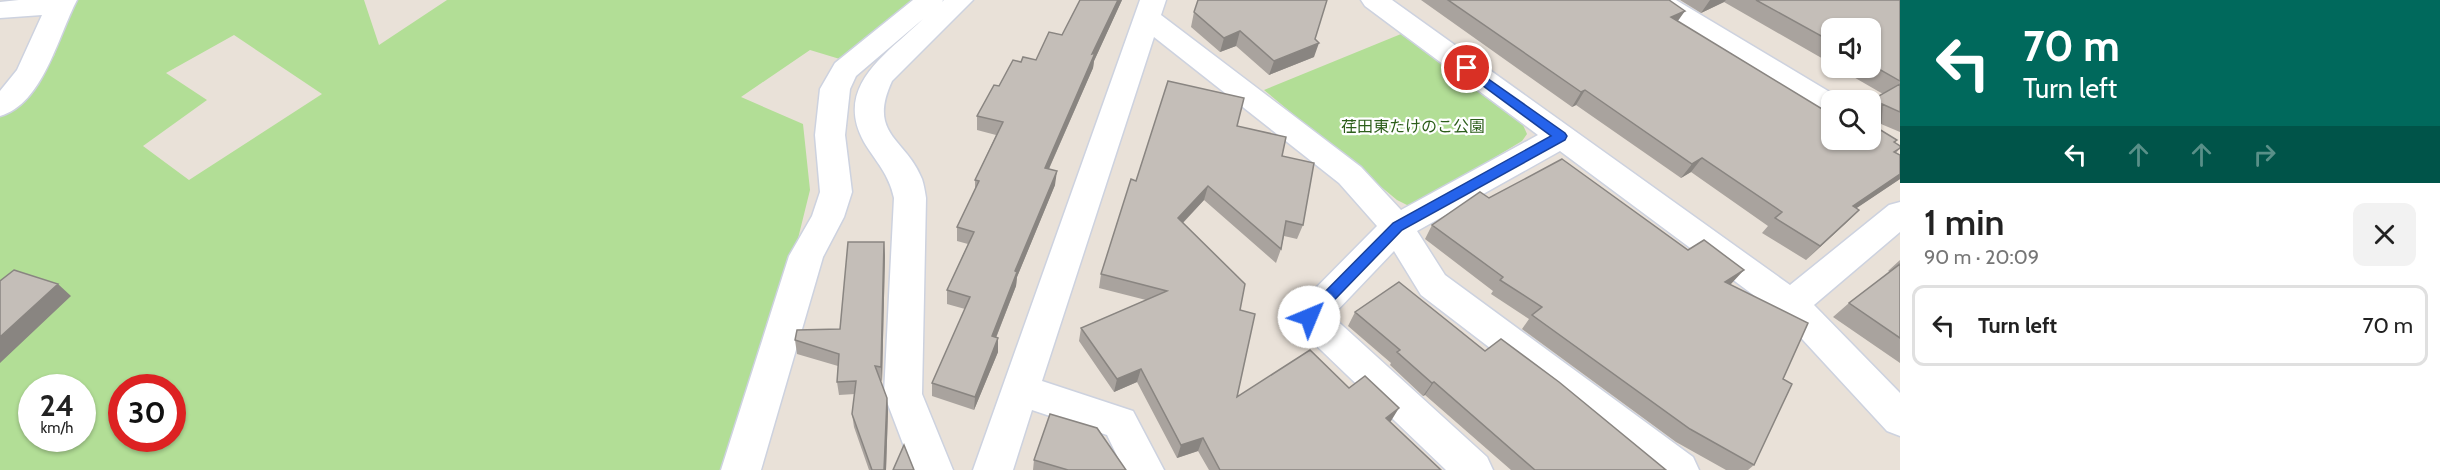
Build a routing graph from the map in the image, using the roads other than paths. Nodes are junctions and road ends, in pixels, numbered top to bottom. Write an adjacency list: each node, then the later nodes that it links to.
1 (930, 0): 16 (street)
2 (960, 0): 17 (street)
3 (1374, 0): 10 (street)
4 (1657, 0): 8 (street)
5 (63, 2): 7 (street); 9 (street)
6 (1150, 9): 12 (street); 14 (street)
7 (0, 10)
8 (1821, 99)
9 (0, 106)
10 (1560, 136): 12 (street); 13 (street)
11 (1900, 214): 13 (street)
12 (1398, 227): 20 (street); 21 (street)
13 (1791, 304): 15 (street)
14 (1021, 390): 18 (street); 19 (street)
15 (1900, 419)
16 (741, 470)
17 (933, 470)
18 (993, 470)
19 (1144, 470)
20 (1473, 470)
21 (1679, 470)

